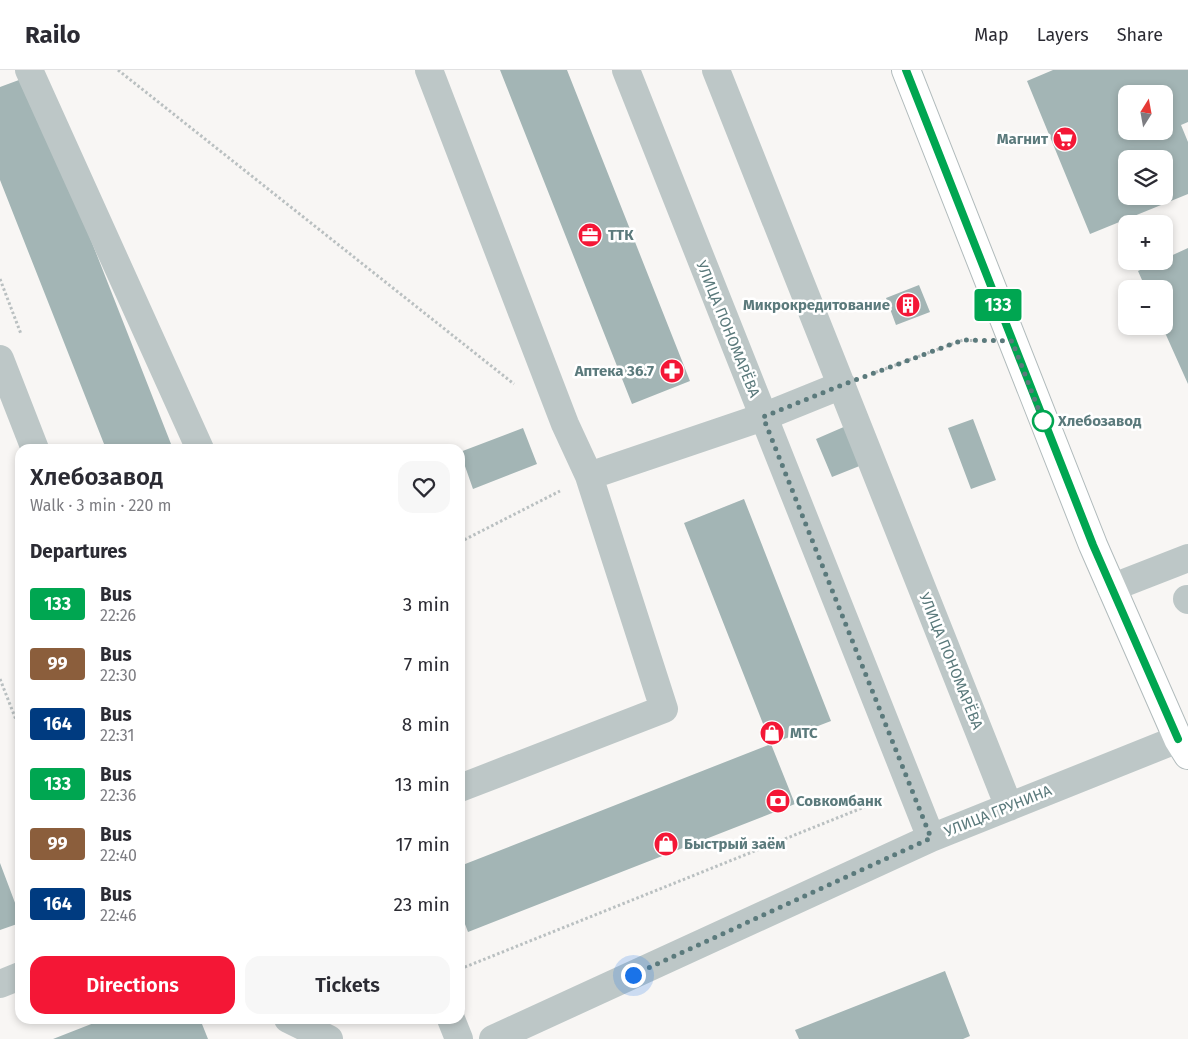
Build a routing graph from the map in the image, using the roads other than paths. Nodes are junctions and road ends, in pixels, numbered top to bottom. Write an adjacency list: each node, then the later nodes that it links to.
1 (29, 70): 10 (street)
2 (429, 70): 11 (street)
3 (626, 70): 8 (street, УЛИЦА ПОНОМАРЁВА)
4 (716, 70): 7 (street, УЛИЦА ПОНОМАРЁВА)
5 (906, 70): 13 (main road)
6 (0, 359): 9 (street)
7 (842, 385): 8 (street); 16 (street, УЛИЦА ПОНОМАРЁВА)
8 (763, 417): 11 (street); 17 (street, УЛИЦА ПОНОМАРЁВА)
9 (33, 444)
10 (198, 444)
11 (589, 476): 15 (street)
12 (1188, 558): 13 (street)
13 (1111, 588): 14 (main road)
14 (1183, 747): 16 (street, УЛИЦА ГРУНИНА)
15 (465, 786)
16 (1009, 807): 17 (street, УЛИЦА ГРУНИНА)
17 (931, 838): 24 (street, УЛИЦА ГРУНИНА)
18 (15, 978): 19 (street)
19 (0, 984)
20 (298, 1024): 22 (street)
21 (453, 1024): 23 (street)
22 (329, 1039)
23 (459, 1039)
24 (493, 1039)

